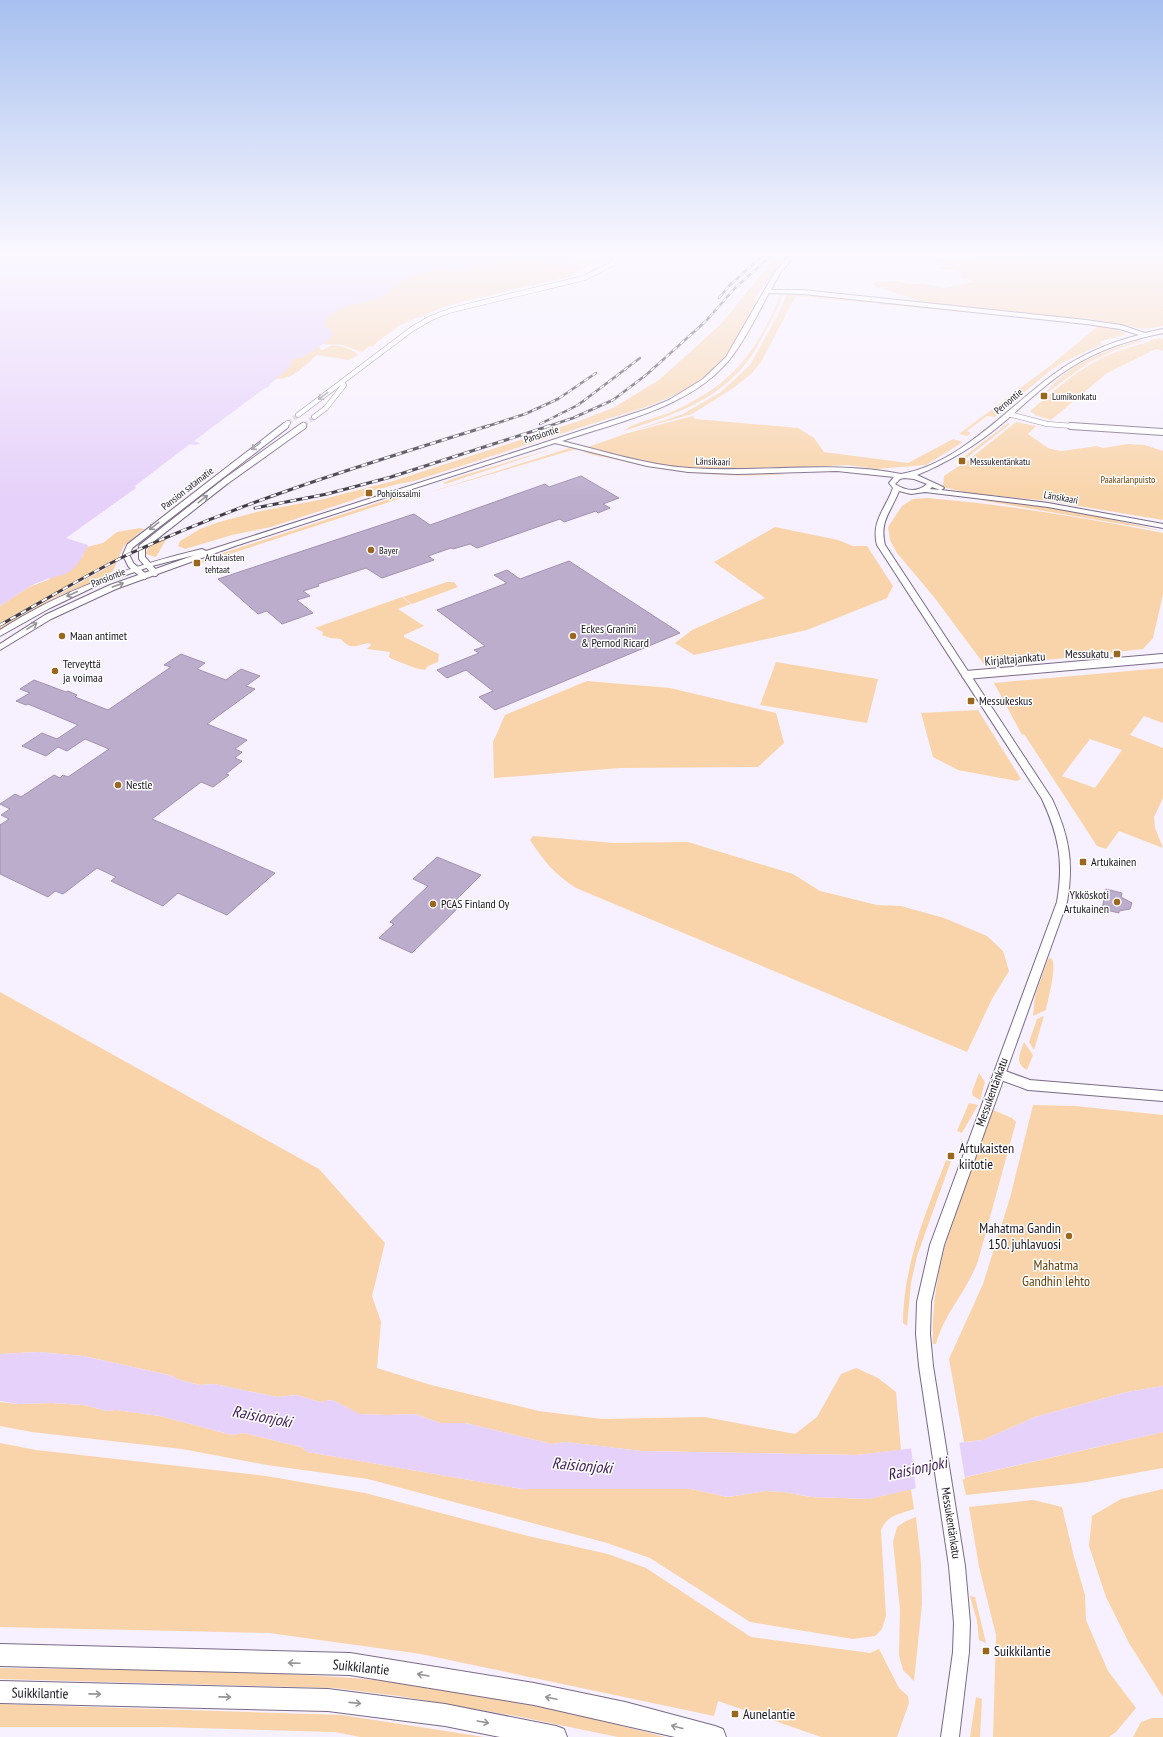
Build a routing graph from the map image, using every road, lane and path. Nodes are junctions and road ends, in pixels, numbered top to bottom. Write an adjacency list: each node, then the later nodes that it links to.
1 (403, 336): 4 (street)
2 (742, 336): 11 (street, Pansiontie)
3 (1142, 336): 5 (street, Pernontie)
4 (349, 378): 6 (street, one-way to 6); 7 (street)
5 (1009, 414): 10 (street); 12 (street, Pernontie)
6 (298, 415)
7 (314, 417)
8 (288, 423): 25 (street, Pansion satamatie, one-way to 25)
9 (304, 425): 24 (street, Pansion satamatie, one-way to 9)
10 (1163, 432)
11 (555, 441): 13 (street, Länsikaari); 23 (street, Pansiontie)
12 (935, 466): 14 (street, Pernontie); 16 (street, Pernontie)
13 (873, 473): 15 (street, Länsikaari); 17 (street, Länsikaari)
14 (910, 475): 15 (street, Länsikaari); 16 (street, Länsikaari)
15 (899, 476): 17 (street)
16 (928, 482): 18 (street, Pernontie); 20 (street, Länsikaari)
17 (895, 485): 19 (street, Länsikaari); 21 (street, Messukentänkatu)
18 (924, 490): 19 (street, Länsikaari); 20 (street, Länsikaari)
19 (913, 492): 21 (street)
20 (954, 493): 22 (street, Länsikaari)
21 (891, 503): 31 (street, Messukentänkatu)
22 (1163, 526)
23 (232, 544): 24 (street, Pansiontie); 26 (street, Pansiontie)
24 (148, 566): 25 (street, Pansiontie); 26 (street, Pansion satamatie)
25 (136, 570): 27 (street, Pansion satamatie); 28 (street, Pansiontie, one-way to 28)
26 (155, 573): 27 (street, Pansiontie)
27 (144, 576): 29 (street, Pansiontie, one-way to 27)
28 (0, 634)
29 (0, 648)
30 (1163, 657): 31 (street, Kirjaltajankatu)
31 (966, 675): 32 (street, Messukentänkatu)
32 (999, 1074): 33 (street); 38 (street, Messukentänkatu)
33 (1163, 1096)
34 (0, 1656): 37 (main road, Suikkilantie, one-way to 34)
35 (0, 1692): 36 (main road, Suikkilantie, one-way to 36)
36 (556, 1737)
37 (715, 1737)
38 (950, 1737)

